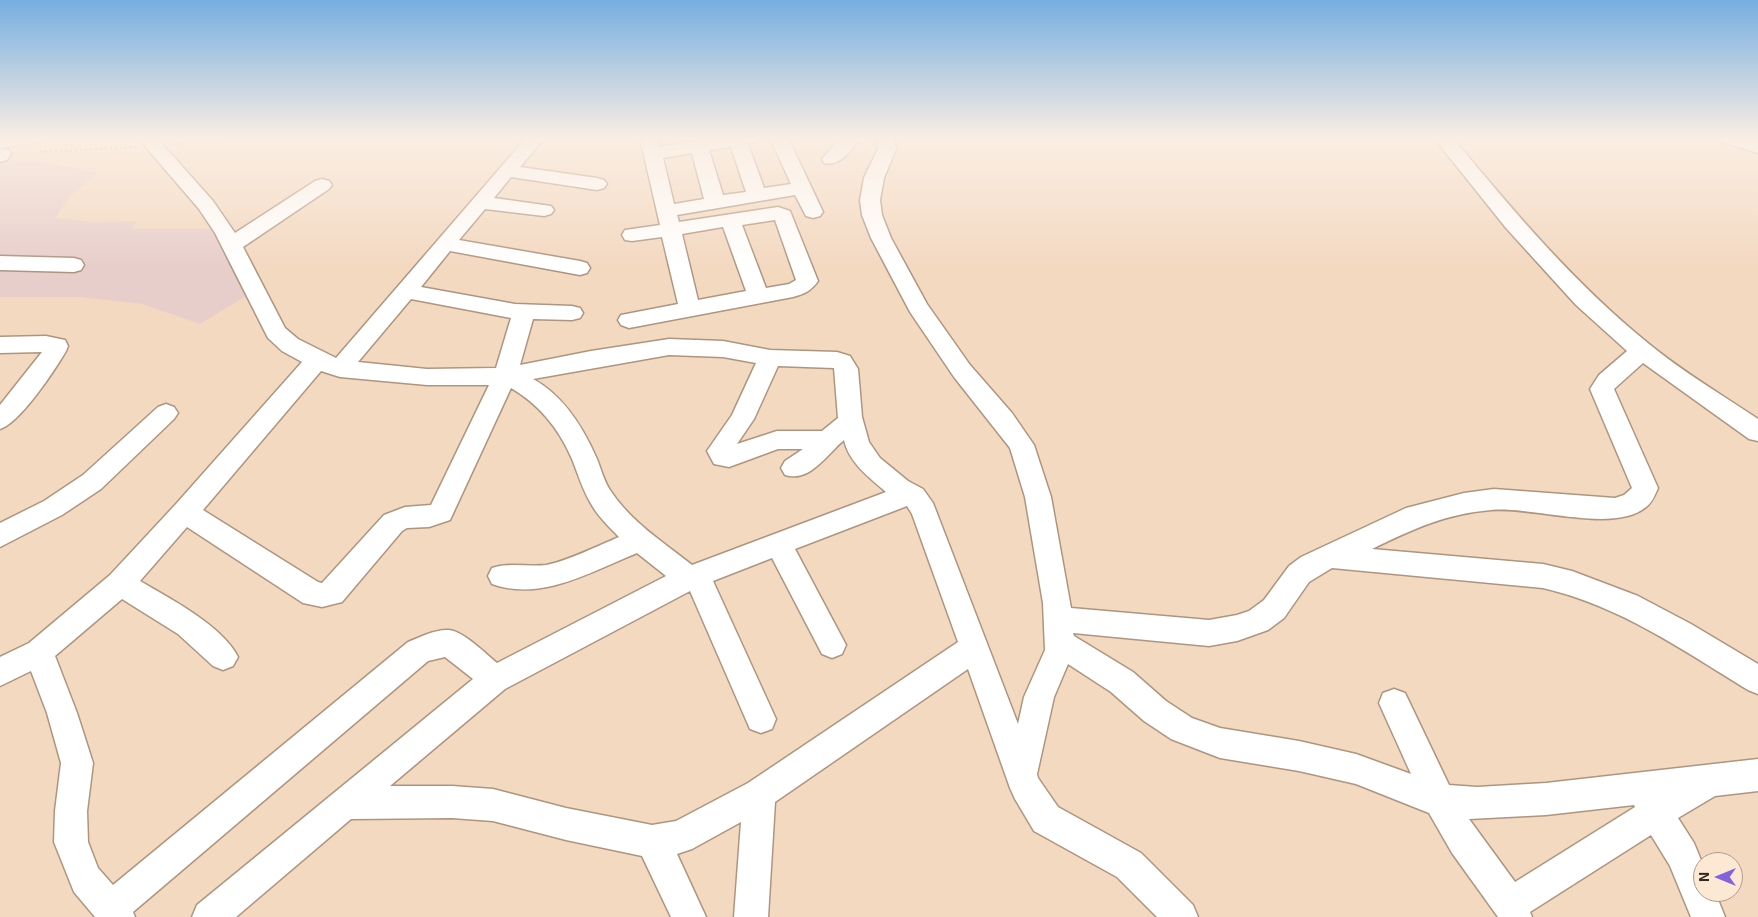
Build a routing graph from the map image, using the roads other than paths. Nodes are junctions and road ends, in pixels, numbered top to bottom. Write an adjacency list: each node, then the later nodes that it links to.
1 (184, 181): 22 (street)
2 (498, 181): 14 (street)
3 (575, 181): 10 (street)
4 (659, 181): 19 (street)
5 (709, 181): 15 (street)
6 (754, 181): 13 (street)
7 (799, 181): 12 (street)
8 (873, 181): 53 (street)
9 (1478, 181): 33 (street)
10 (597, 184)
11 (322, 185): 22 (street)
12 (802, 188): 13 (street); 17 (street)
13 (757, 195): 15 (street)
14 (480, 202): 16 (street); 21 (street)
15 (715, 202): 19 (street)
16 (544, 210)
17 (813, 212)
18 (730, 219): 19 (street); 27 (street); 27 (street)
19 (668, 220): 20 (street); 28 (street)
20 (632, 235)
21 (445, 244): 25 (street); 26 (street)
22 (231, 245): 35 (street)
23 (0, 263): 24 (street)
24 (74, 264)
25 (580, 268)
26 (406, 291): 29 (street); 35 (street)
27 (758, 296): 28 (street)
28 (690, 310): 31 (street)
29 (524, 312): 30 (street); 36 (street)
30 (572, 313)
31 (629, 320)
32 (0, 345): 37 (street)
33 (1642, 351): 41 (street); 49 (street)
34 (770, 358): 36 (street); 40 (street); 42 (street)
35 (329, 365): 36 (street); 45 (street)
36 (505, 376): 45 (street); 47 (street)
37 (10, 398): 39 (street)
38 (166, 413): 46 (street)
39 (0, 420)
40 (851, 421): 42 (street); 44 (street)
41 (1758, 432)
42 (827, 440): 43 (street)
43 (794, 468)
44 (910, 494): 48 (street); 55 (street)
45 (185, 512): 52 (street)
46 (0, 536)
47 (641, 540): 50 (street); 51 (street)
48 (778, 544): 51 (street); 54 (street)
49 (1327, 556): 53 (street); 60 (street)
50 (502, 576)
51 (693, 577): 59 (street); 62 (street)
52 (120, 583): 56 (street); 57 (street)
53 (1059, 631): 63 (street); 67 (street)
54 (832, 645)
55 (974, 648): 63 (street); 65 (street)
56 (39, 652): 58 (street); 71 (street)
57 (223, 657)
58 (0, 672)
59 (496, 679): 68 (street); 71 (street)
60 (1758, 680)
61 (1394, 703): 67 (street)
62 (761, 719)
63 (1021, 774): 75 (street)
64 (1758, 775): 66 (street)
65 (759, 794): 69 (street); 74 (street)
66 (1649, 800): 67 (street); 70 (street); 76 (street)
67 (1440, 801): 70 (street)
68 (346, 803): 69 (street); 72 (street)
69 (652, 842): 73 (street)
70 (1513, 911)
71 (114, 913)
72 (209, 917)
73 (689, 917)
74 (752, 917)
75 (1181, 917)
76 (1708, 917)

